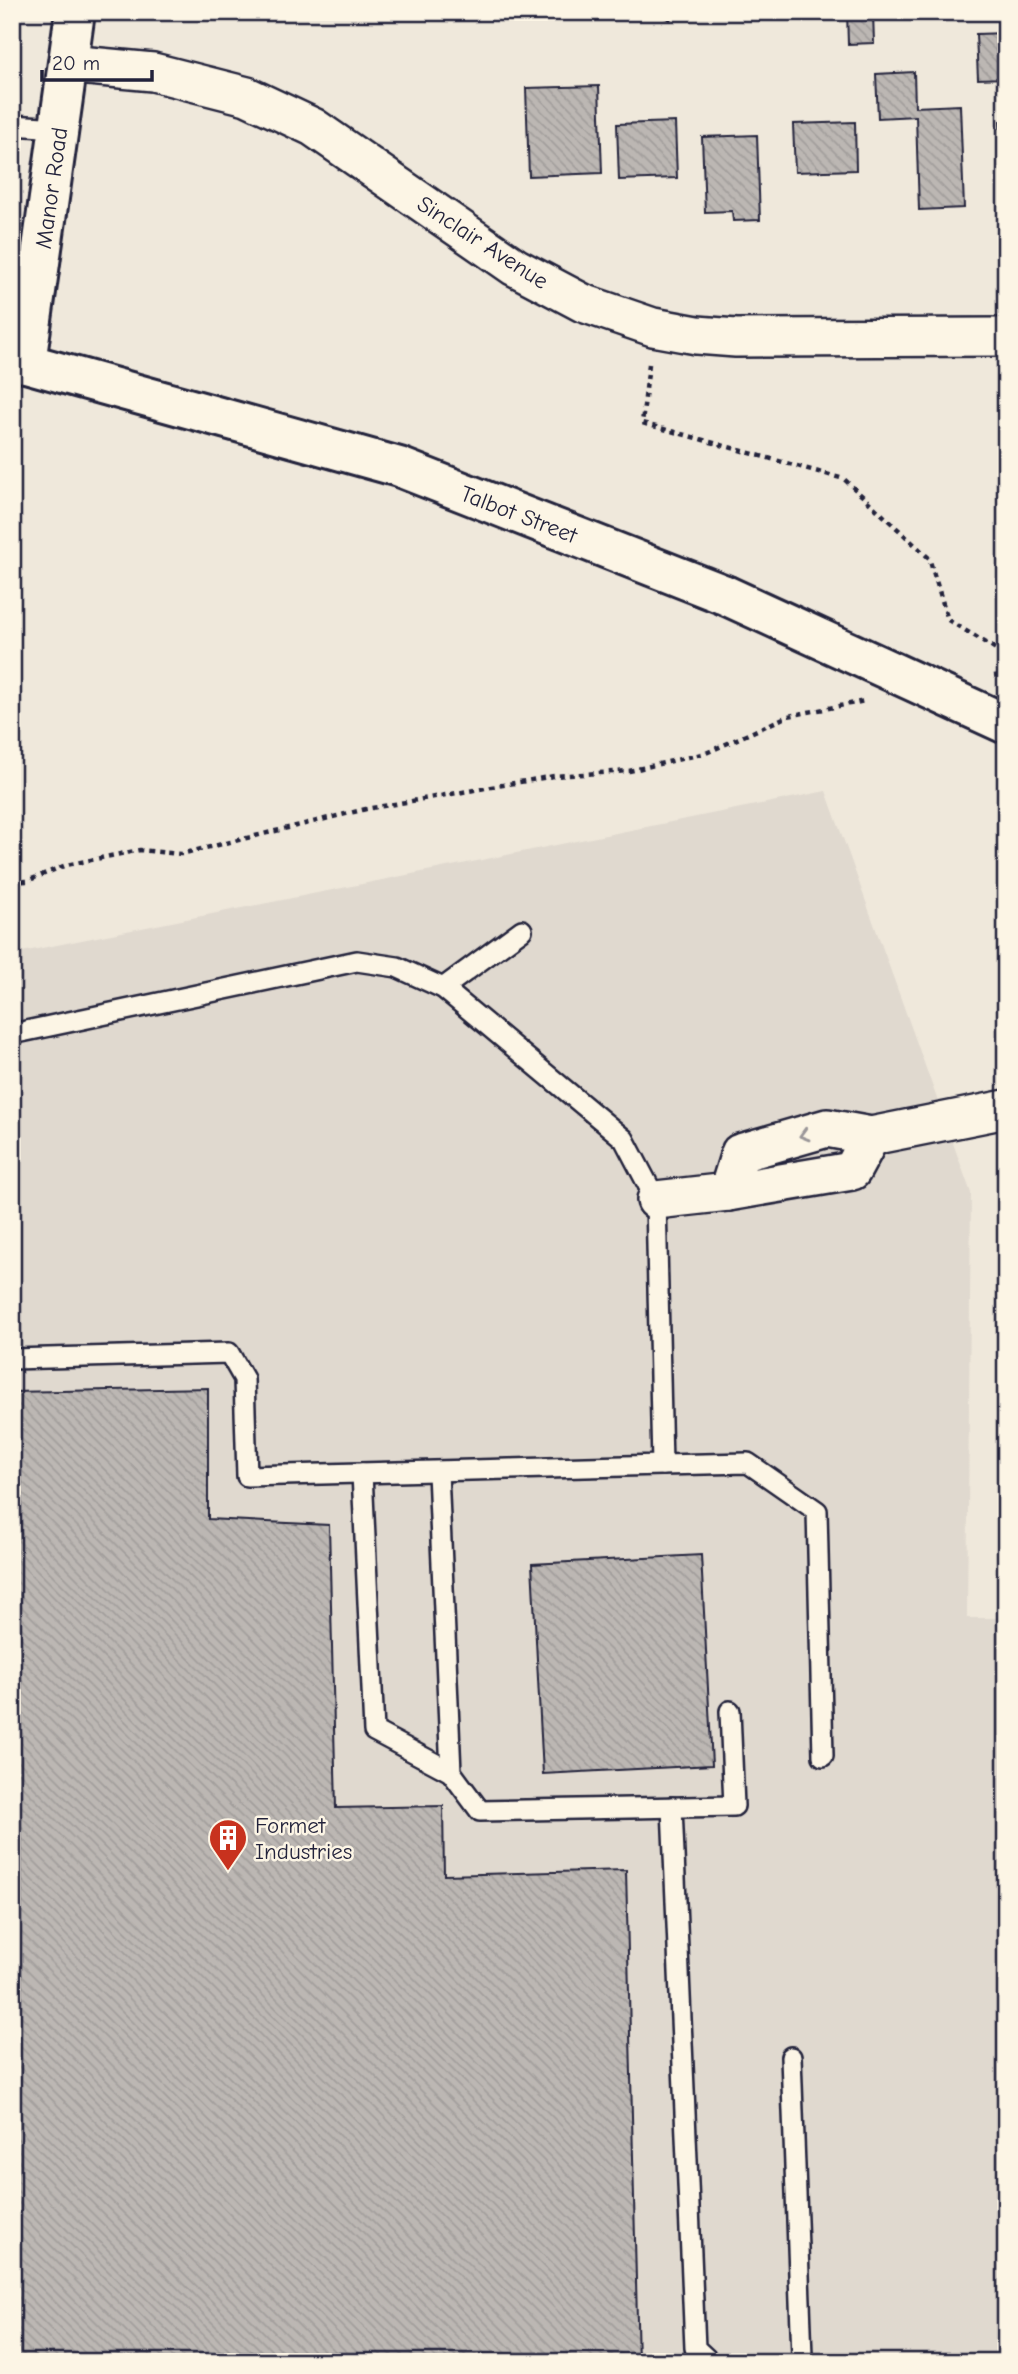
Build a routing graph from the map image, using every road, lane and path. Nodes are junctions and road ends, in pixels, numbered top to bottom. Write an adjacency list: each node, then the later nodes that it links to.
1 (75, 12): 2 (main road, Manor Road)
2 (68, 64): 4 (main road, Manor Road); 5 (street, Sinclair Avenue)
3 (12, 125): 4 (lane)
4 (59, 128): 7 (main road, Manor Road)
5 (653, 327): 6 (street, Sinclair Avenue); 8 (path)
6 (1006, 337)
7 (19, 362): 12 (main road, Talbot Street, bridge)
8 (1006, 655)
9 (1006, 674): 10 (path)
10 (992, 677)
11 (870, 701): 13 (path)
12 (1006, 724)
13 (12, 882)
14 (522, 930): 15 (lane)
15 (443, 988): 16 (lane); 18 (lane)
16 (12, 1034)
17 (1006, 1109): 18 (street)
18 (656, 1200): 20 (lane)
19 (12, 1359): 22 (lane)
20 (662, 1465): 21 (lane); 24 (lane)
21 (438, 1472): 22 (lane); 25 (lane)
22 (362, 1473): 25 (lane)
23 (730, 1711): 26 (lane)
24 (822, 1756)
25 (451, 1772): 26 (lane)
26 (672, 1807): 28 (lane)
27 (791, 2057): 29 (lane)
28 (710, 2362)
29 (799, 2362)

